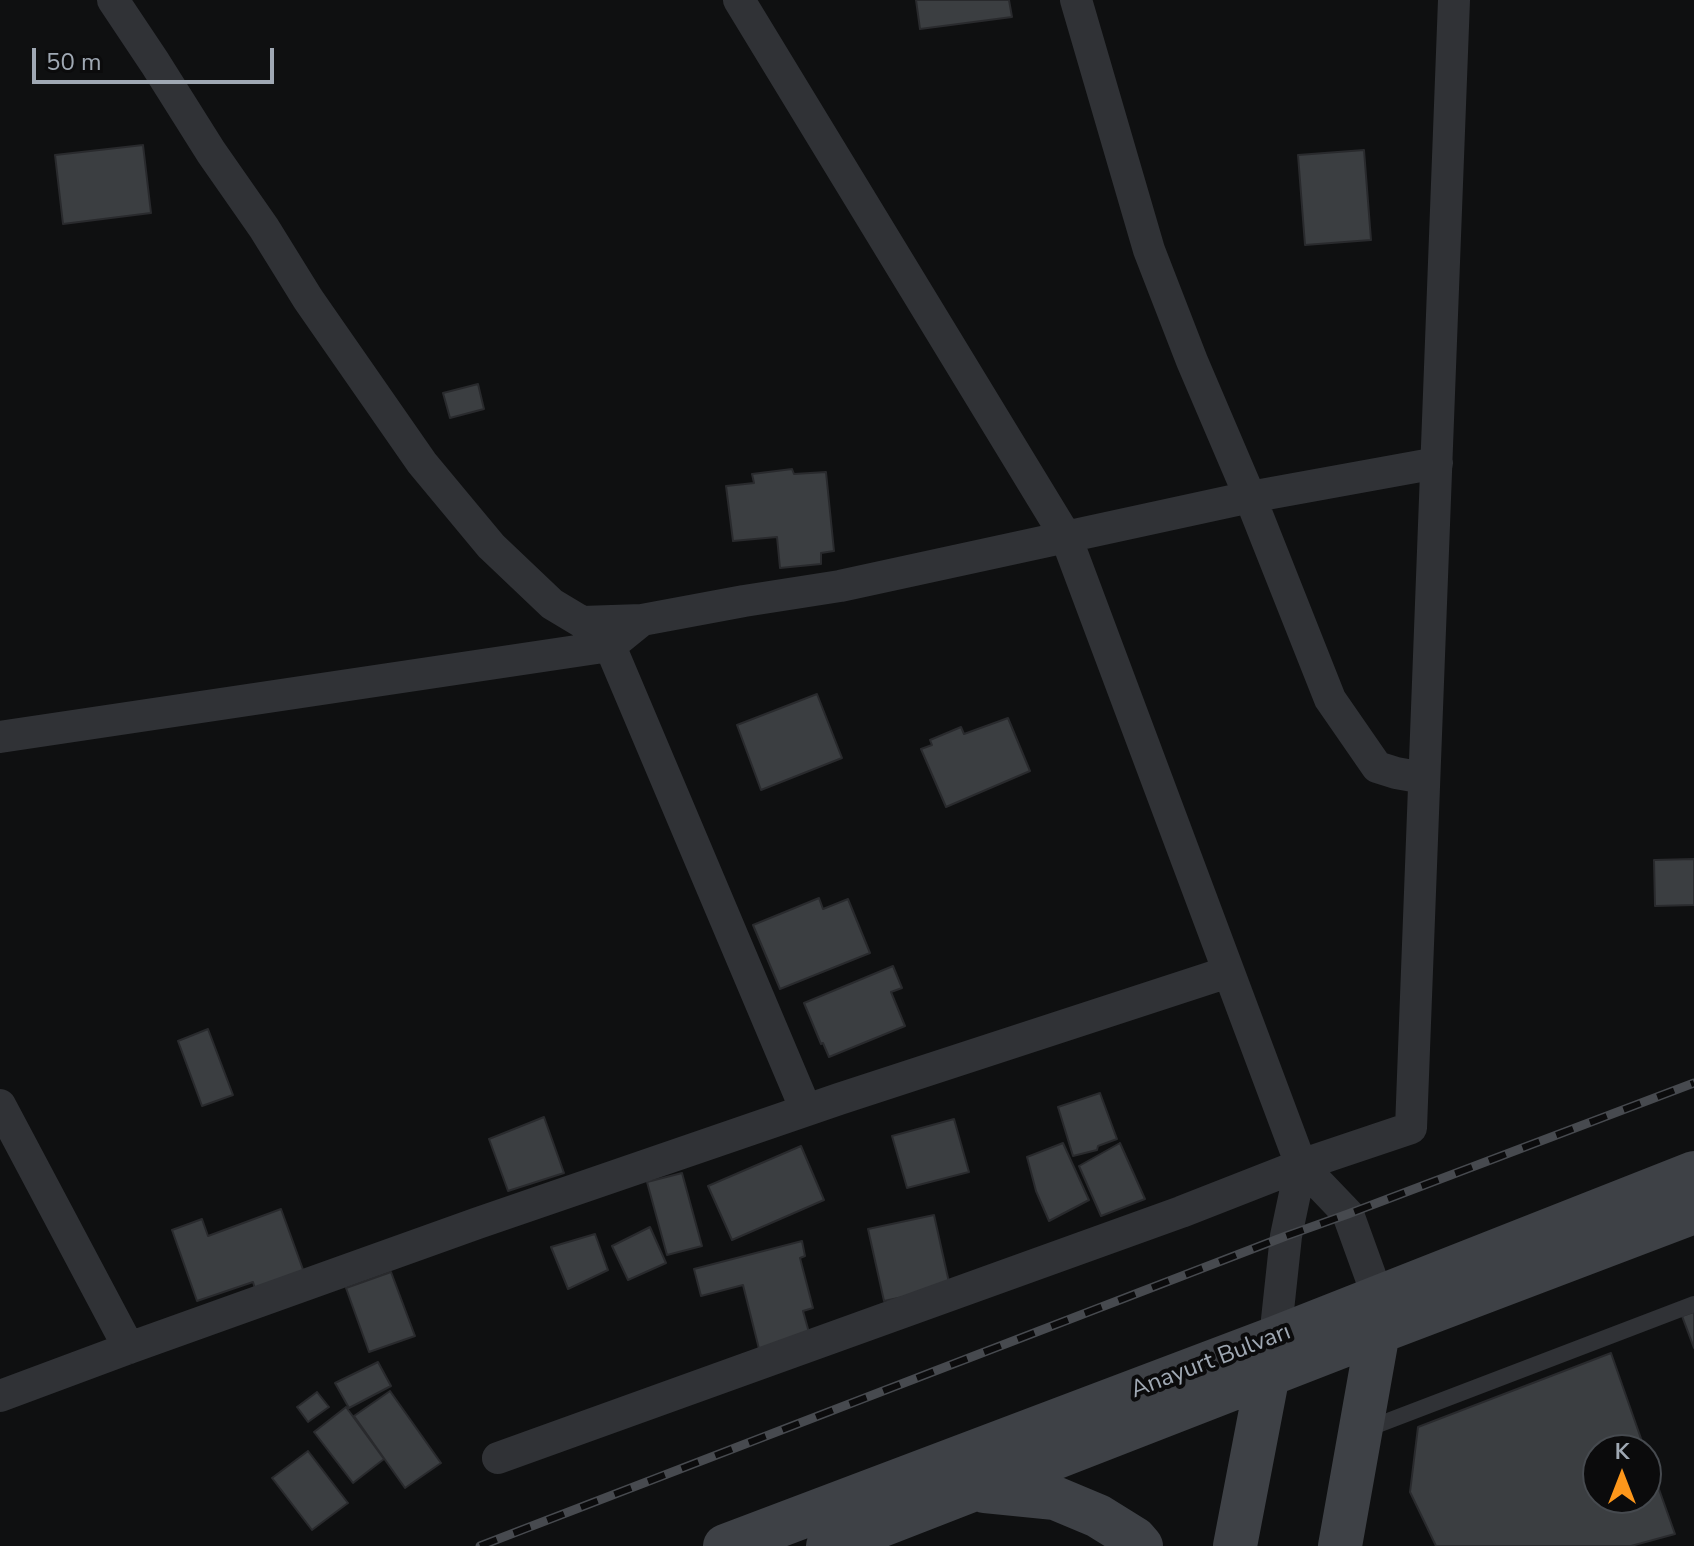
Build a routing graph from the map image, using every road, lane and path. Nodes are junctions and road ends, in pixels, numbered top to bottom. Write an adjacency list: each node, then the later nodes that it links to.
1 (113, 0): 8 (street)
2 (739, 0): 7 (street)
3 (1076, 0): 6 (street)
4 (1454, 0): 5 (street)
5 (1437, 463): 6 (street); 11 (street)
6 (1250, 497): 7 (street); 11 (street)
7 (1066, 537): 8 (street); 12 (street)
8 (642, 620): 9 (street)
9 (610, 646): 10 (street); 14 (street)
10 (0, 737)
11 (1424, 778): 15 (street)
12 (1228, 972): 14 (street); 15 (street)
13 (0, 1105): 20 (street)
14 (806, 1110): 20 (street)
15 (1301, 1165): 19 (street); 21 (street); 24 (street)
16 (1694, 1173): 19 (main road, Anayurt Bulvarı)
17 (1694, 1212): 19 (main road, Anayurt Bulvarı)
18 (1694, 1304): 23 (lane)
19 (1378, 1314): 21 (main road, Anayurt Bulvarı); 23 (main road)
20 (129, 1348): 22 (street)
21 (1272, 1357): 25 (main road, Anayurt Bulvarı); 26 (main road, Anayurt Bulvarı); 29 (main road)
22 (0, 1396)
23 (1362, 1431): 30 (main road)
24 (498, 1458)
25 (975, 1490): 27 (main road, Anayurt Bulvarı); 28 (main road)
26 (725, 1546)
27 (828, 1546)
28 (1141, 1546)
29 (1235, 1546)
30 (1340, 1546)

